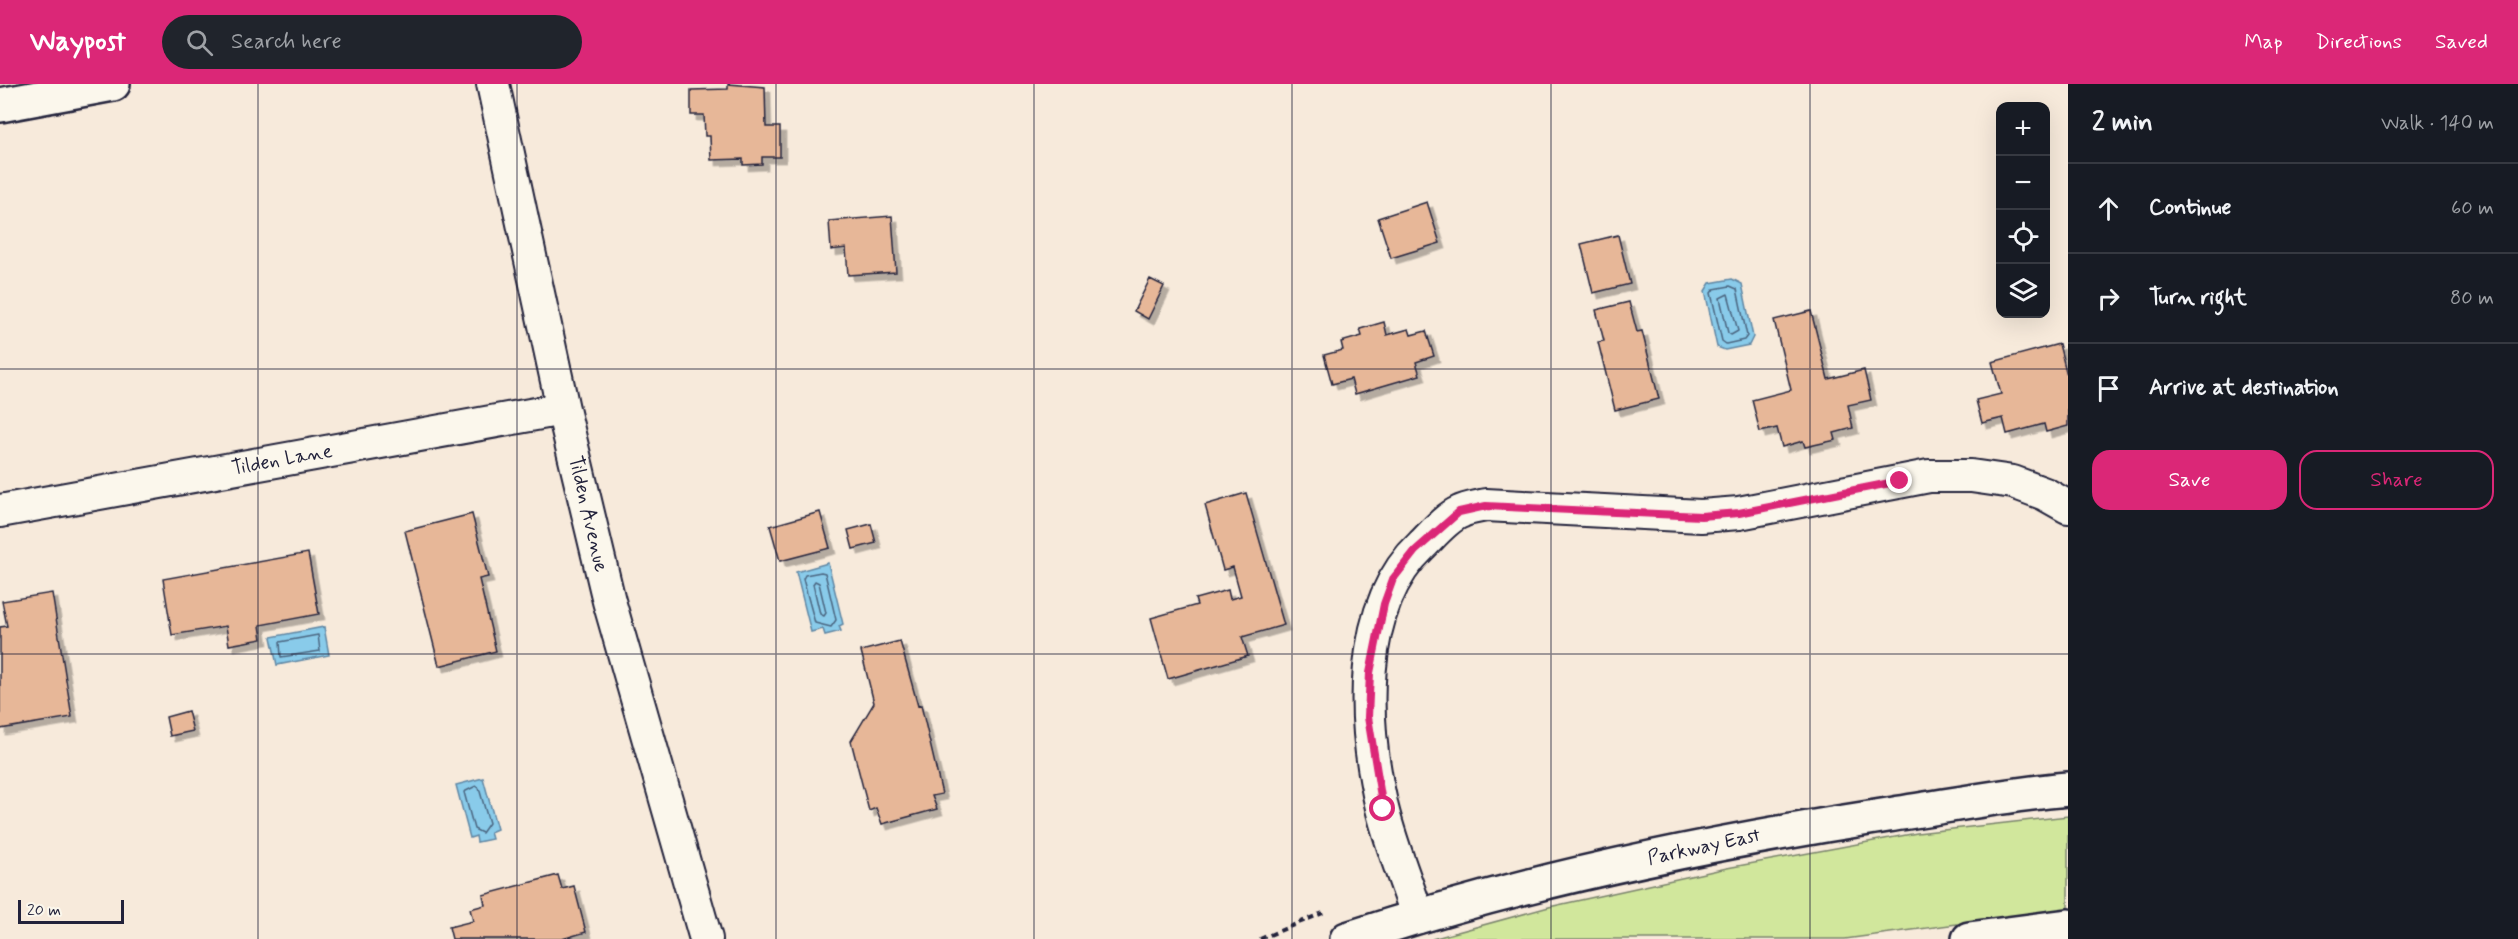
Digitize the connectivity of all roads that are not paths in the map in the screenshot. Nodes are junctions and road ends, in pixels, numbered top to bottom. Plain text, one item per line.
1 (113, 84) edge
2 (493, 84) edge
3 (0, 105) edge
4 (563, 409) junction
5 (2068, 507) edge
6 (0, 511) edge
7 (2068, 789) edge
8 (1418, 917) junction
9 (2068, 926) edge
10 (706, 939) edge
11 (1347, 939) edge
12 (1969, 939) edge

1 - 3 street
2 - 4 street, Tilden Avenue
4 - 6 street, Tilden Lane
4 - 10 street, Tilden Avenue
5 - 8 street
7 - 8 street, Parkway East
8 - 11 street, Parkway East
9 - 12 street

